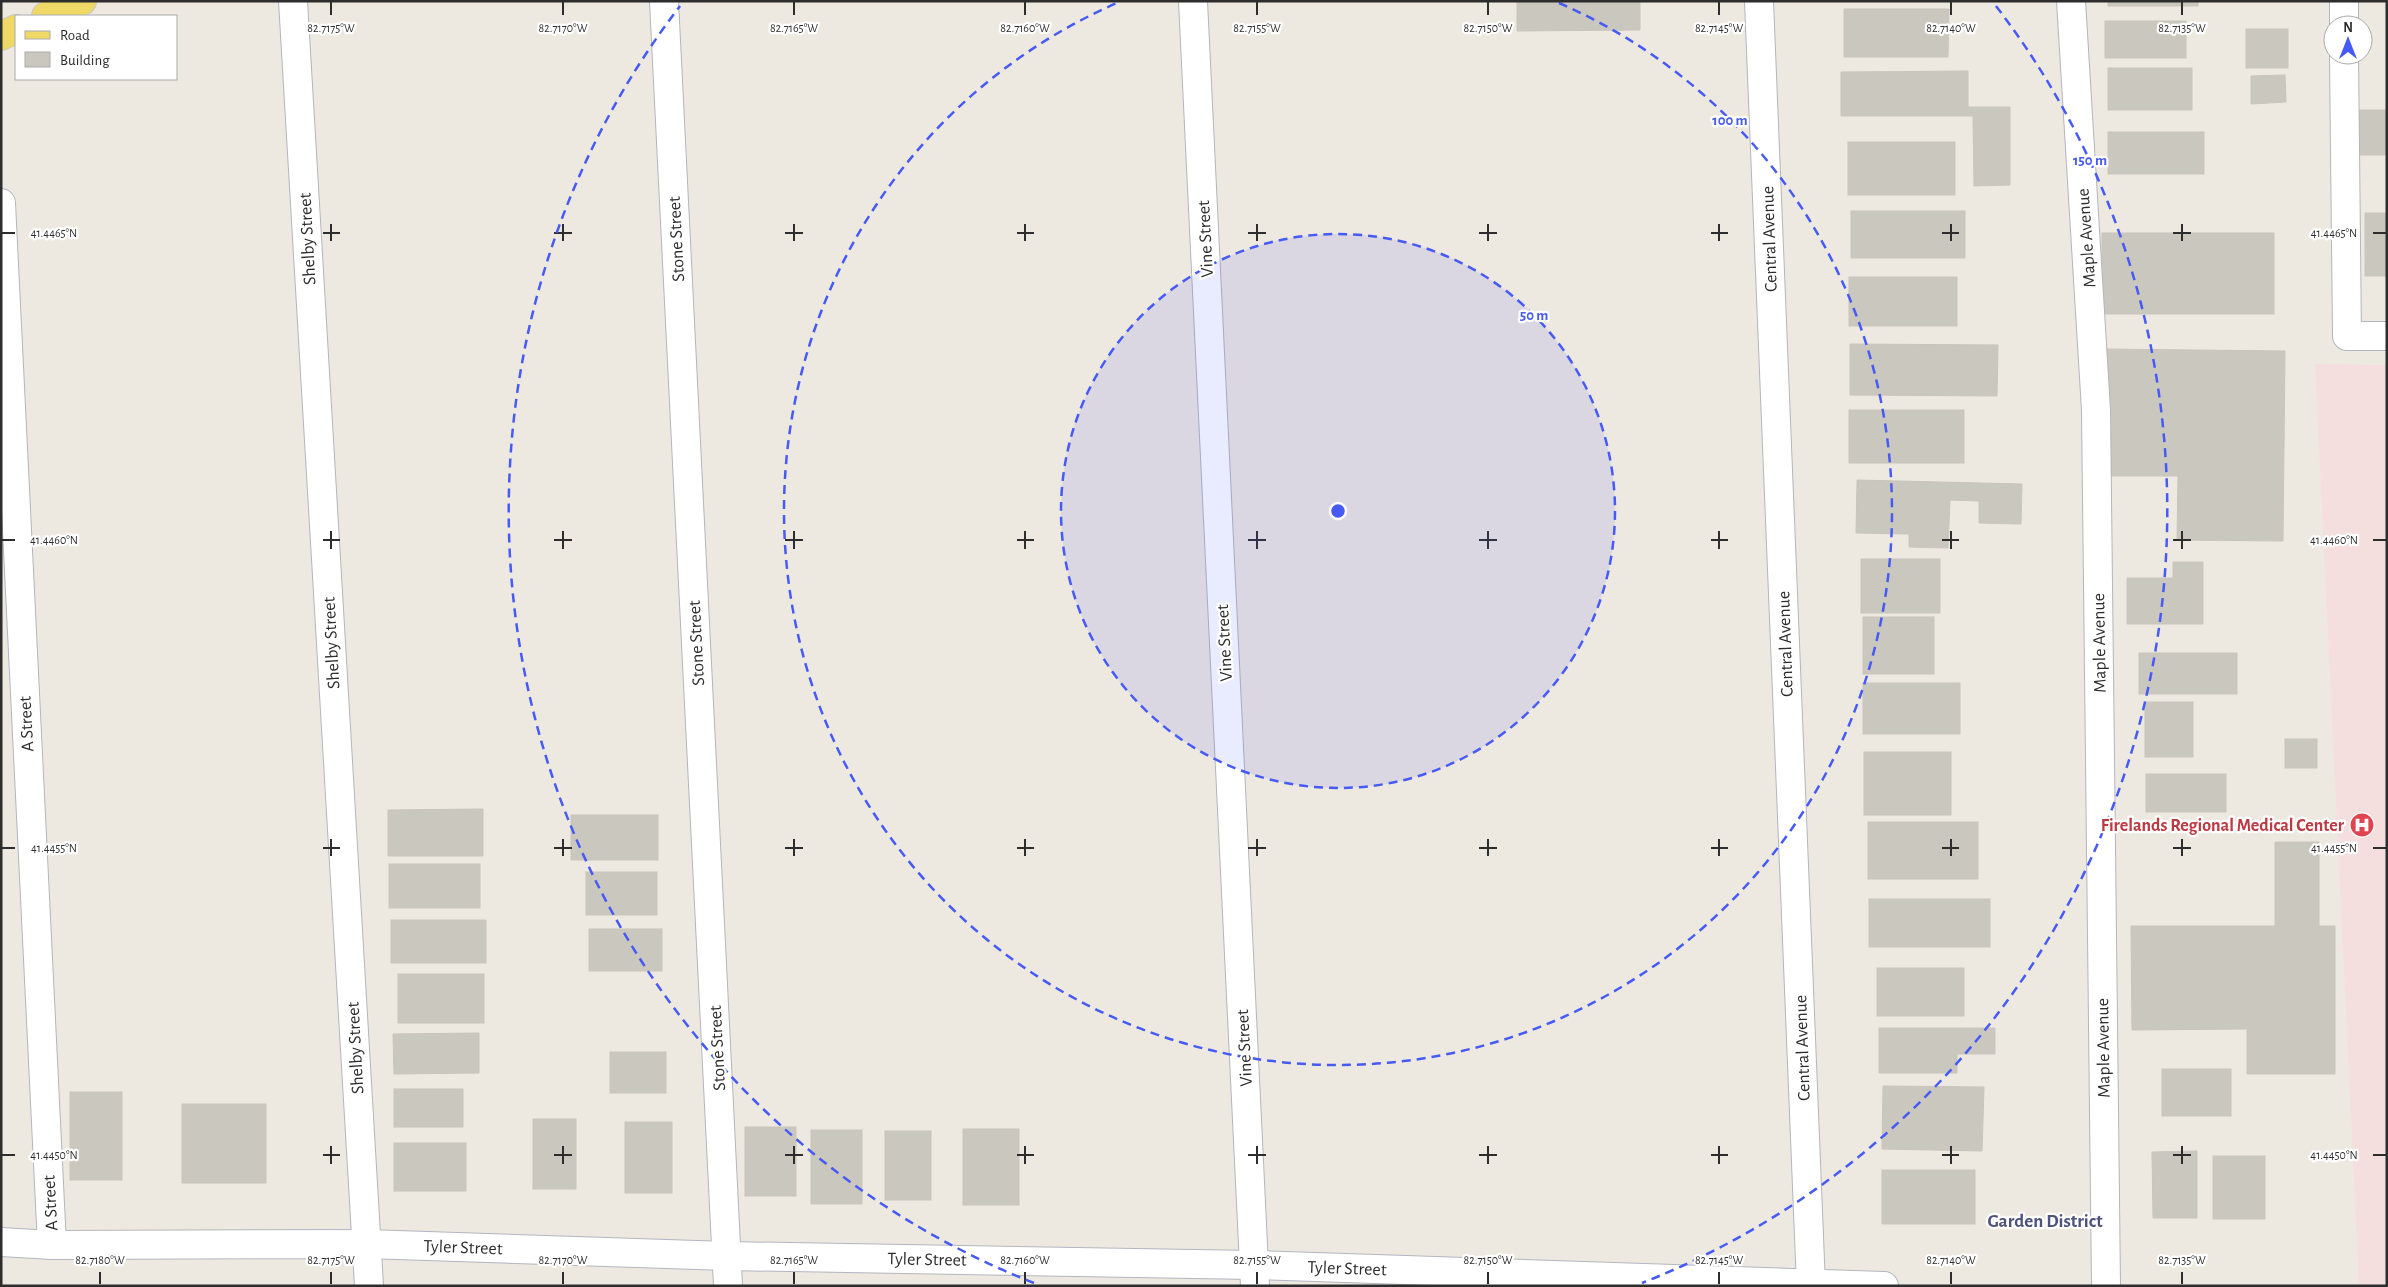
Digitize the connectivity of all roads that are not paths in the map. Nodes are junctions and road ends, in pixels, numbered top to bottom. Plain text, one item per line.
1 (82, 1) edge
2 (293, 1) edge
3 (664, 1) edge
4 (1193, 1) edge
5 (1759, 1) edge
6 (2071, 1) edge
7 (2344, 1) edge
8 (48, 15) edge
9 (2344, 15) edge
10 (15, 29) edge
11 (1, 36) edge
12 (2344, 65) edge
13 (1, 203) edge
14 (2387, 336) edge
15 (1, 1242) edge
16 (367, 1244) junction
17 (52, 1245) junction
18 (727, 1256) junction
19 (1254, 1275) edge
20 (1811, 1285) edge
21 (369, 1286) edge
22 (728, 1286) edge
23 (1884, 1286) edge
24 (2106, 1286) edge

1 - 8 main road
2 - 16 street, Shelby Street
3 - 18 street, Stone Street
4 - 19 street, Vine Street
5 - 20 street, Central Avenue
6 - 24 street, Maple Avenue
7 - 9 street
10 - 11 main road
12 - 14 street
13 - 17 street, A Street
15 - 17 street, Tyler Street
16 - 17 street, Tyler Street
16 - 18 street, Tyler Street
16 - 21 street, Shelby Street
18 - 19 street, Tyler Street
18 - 22 street, Stone Street
19 - 20 street, Tyler Street
20 - 23 street, Tyler Street

